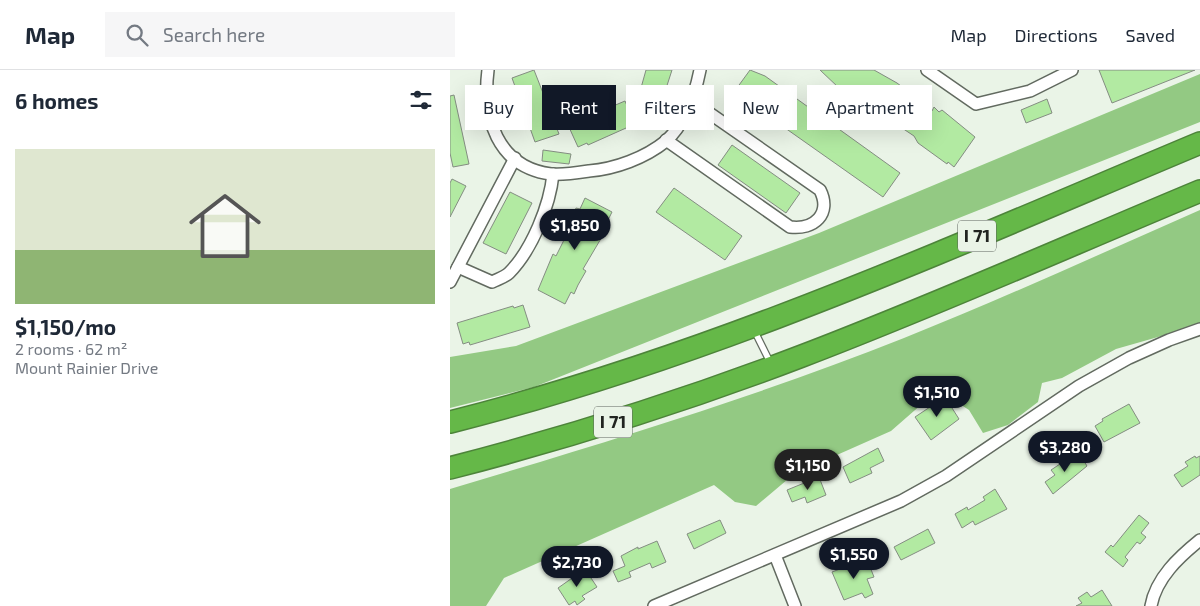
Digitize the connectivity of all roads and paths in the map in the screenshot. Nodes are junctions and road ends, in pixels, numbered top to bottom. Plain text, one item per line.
1 (488, 70) edge
2 (700, 70) edge
3 (927, 70) edge
4 (1072, 70) edge
5 (696, 85) edge
6 (714, 117) edge
7 (673, 130) edge
8 (666, 140) junction
9 (1200, 143) edge
10 (515, 158) junction
11 (553, 174) junction
12 (1200, 191) edge
13 (458, 267) junction
14 (450, 282) edge
15 (752, 328) junction
16 (1200, 329) edge
17 (773, 366) junction
18 (450, 422) edge
19 (450, 468) edge
20 (1200, 540) edge
21 (775, 555) junction
22 (654, 606) edge
23 (795, 606) edge
24 (1151, 606) edge

1 - 10 street
2 - 5 street
3 - 4 street
6 - 8 street
7 - 8 street
8 - 11 street
9 - 15 highway, I 71
10 - 11 street
10 - 13 street
11 - 13 street
12 - 17 highway, I 71
13 - 14 street
15 - 17 lane
15 - 18 highway, I 71
16 - 21 street
17 - 19 highway, I 71
20 - 24 street
21 - 22 street
21 - 23 street

